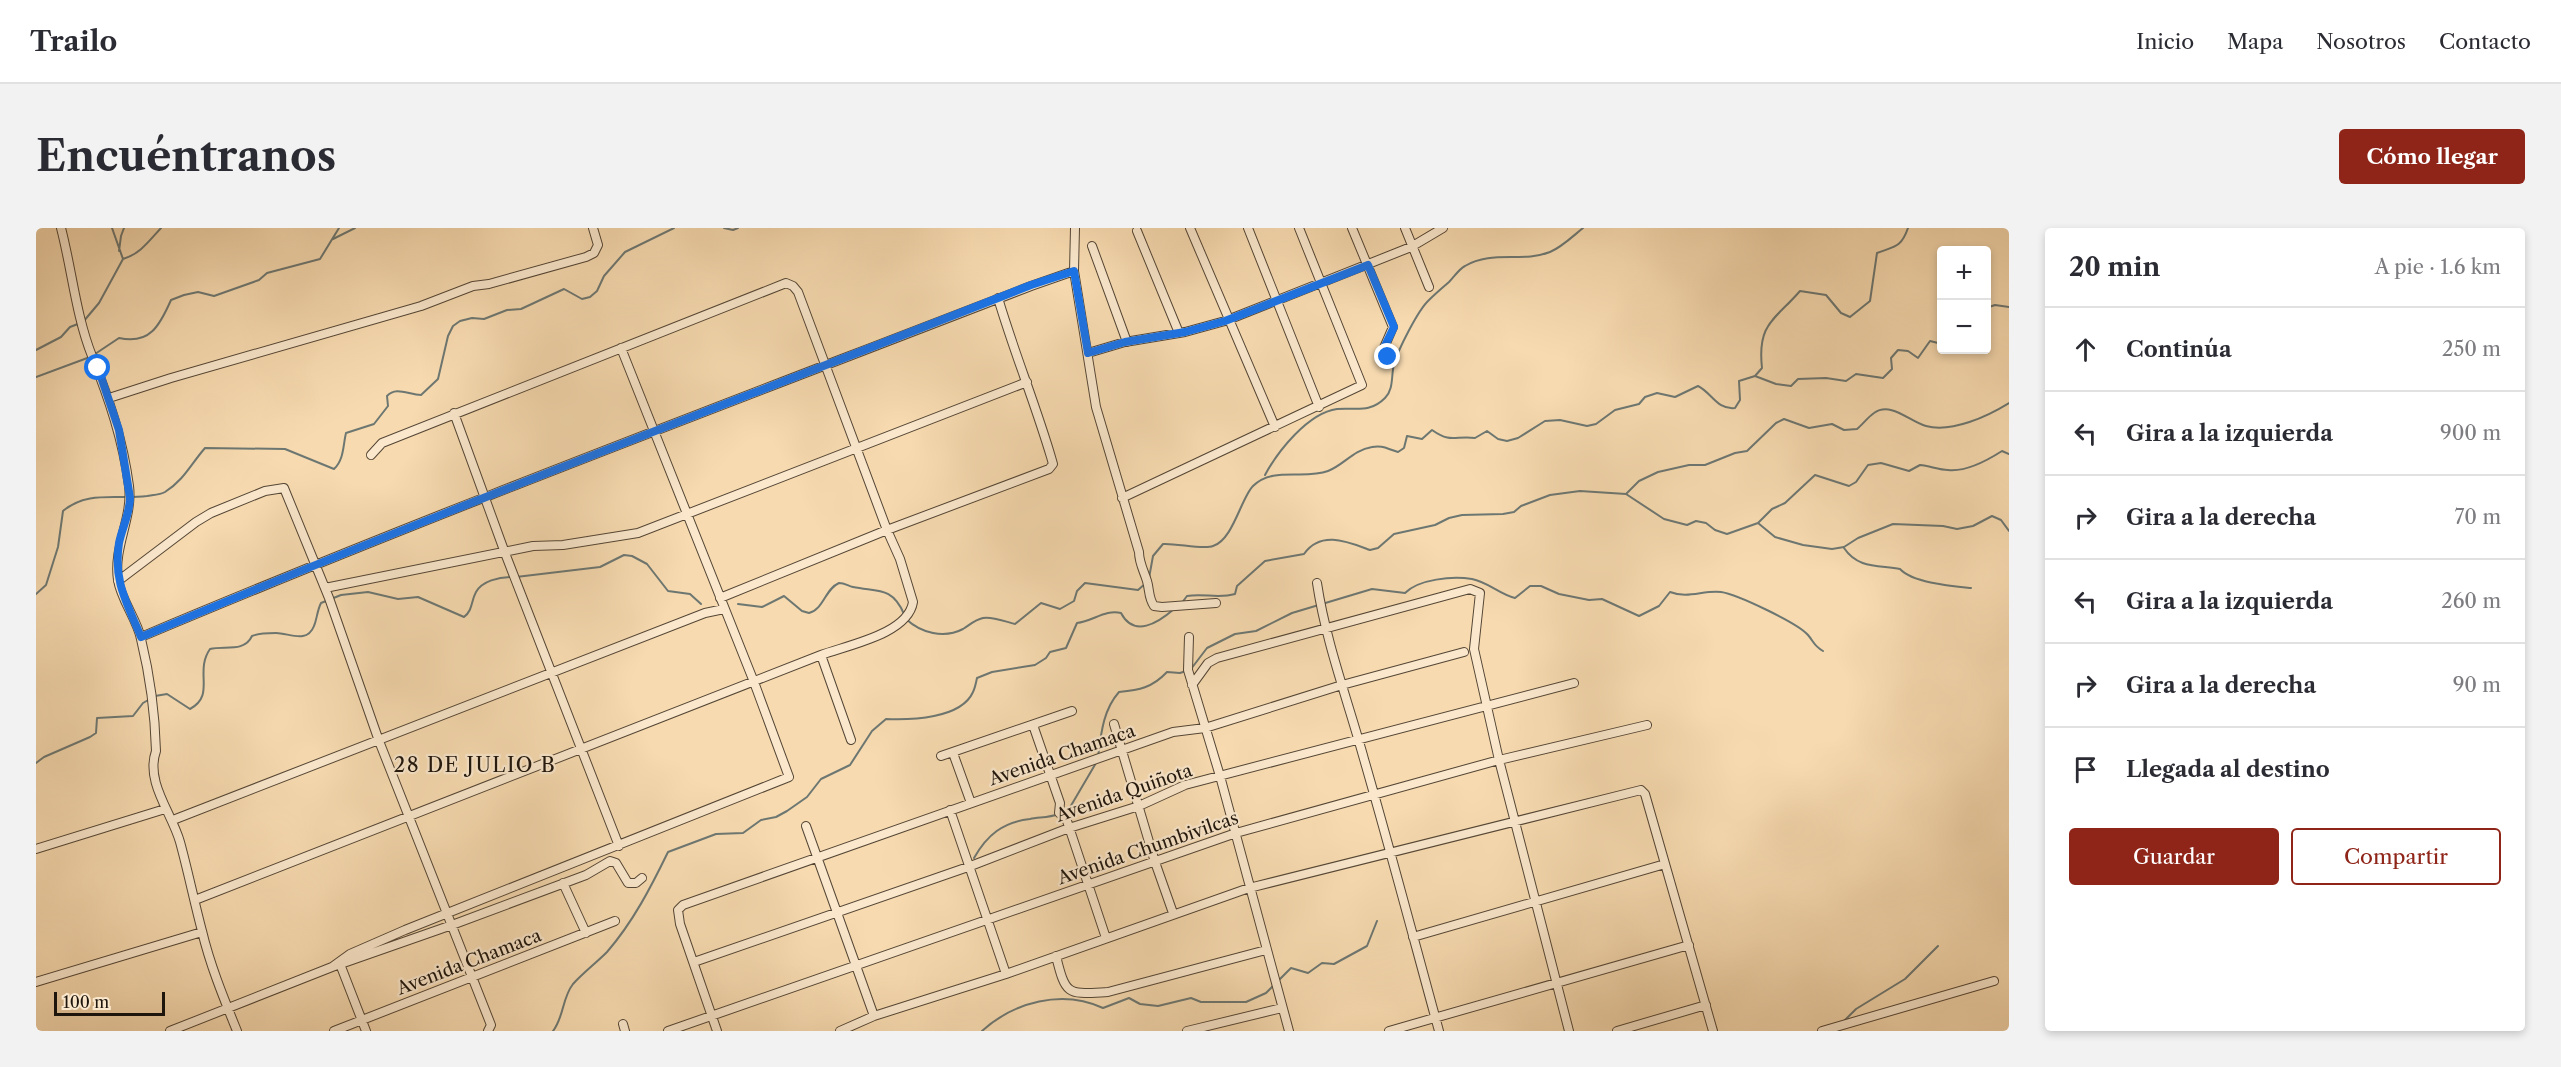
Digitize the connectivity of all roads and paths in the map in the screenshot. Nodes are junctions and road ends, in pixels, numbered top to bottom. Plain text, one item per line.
1 (61, 228) edge
2 (593, 228) edge
3 (1075, 228) edge
4 (1191, 228) edge
5 (1248, 228) edge
6 (1299, 228) edge
7 (1352, 228) edge
8 (1405, 228) edge
9 (1443, 228) edge
10 (1137, 231) dead end
11 (1092, 246) dead end
12 (1412, 247) junction
13 (1368, 265) junction
14 (1074, 271) junction
15 (1321, 283) junction
16 (1429, 287) dead end
17 (998, 298) junction
18 (1277, 301) junction
19 (1229, 320) junction
20 (1179, 333) junction
21 (1127, 342) junction
22 (621, 348) junction
23 (1088, 353) junction
24 (1388, 357) dead end
25 (826, 365) junction
26 (1027, 382) junction
27 (109, 398) junction
28 (1319, 407) junction
29 (454, 413) junction
30 (1275, 427) junction
31 (654, 432) junction
32 (857, 448) junction
33 (371, 455) dead end
34 (486, 497) junction
35 (1122, 498) junction
36 (687, 514) junction
37 (887, 530) junction
38 (505, 553) junction
39 (315, 564) junction
40 (118, 581) junction
41 (1317, 583) dead end
42 (325, 588) junction
43 (720, 598) junction
44 (1216, 603) dead end
45 (724, 609) junction
46 (1327, 628) junction
47 (1189, 636) dead end
48 (141, 637) junction
49 (1464, 652) dead end
50 (821, 655) junction
51 (552, 672) junction
52 (754, 682) junction
53 (1574, 682) dead end
54 (1192, 685) junction
55 (1342, 685) junction
56 (1486, 706) junction
57 (1072, 711) dead end
58 (1114, 724) dead end
59 (1647, 725) dead end
60 (1033, 726) junction
61 (1205, 728) junction
62 (851, 740) dead end
63 (1359, 740) junction
64 (379, 741) junction
65 (582, 750) junction
66 (1123, 750) junction
67 (953, 753) junction
68 (941, 756) dead end
69 (1499, 760) junction
70 (1050, 774) junction
71 (1220, 776) junction
72 (1374, 795) junction
73 (971, 803) junction
74 (1139, 806) junction
75 (165, 809) junction
76 (950, 810) junction
77 (409, 817) junction
78 (173, 820) junction
79 (1515, 822) junction
80 (806, 826) dead end
81 (1069, 828) junction
82 (1236, 832) junction
83 (619, 846) junction
84 (36, 849) edge
85 (1390, 853) junction
86 (816, 858) junction
87 (1155, 862) junction
88 (1665, 864) junction
89 (968, 867) junction
90 (642, 878) dead end
91 (563, 883) junction
92 (1087, 883) junction
93 (1249, 888) junction
94 (195, 900) junction
95 (1536, 902) junction
96 (447, 913) junction
97 (835, 913) junction
98 (1173, 914) junction
99 (615, 921) dead end
100 (987, 921) junction
101 (452, 926) junction
102 (202, 932) junction
103 (586, 933) junction
104 (1106, 938) junction
105 (1413, 938) junction
106 (1689, 945) junction
107 (1266, 950) junction
108 (1056, 956) junction
109 (694, 962) junction
110 (856, 965) junction
111 (336, 966) junction
112 (1006, 974) junction
113 (473, 977) junction
114 (1994, 981) dead end
115 (36, 982) edge
116 (1557, 983) junction
117 (1706, 1005) junction
118 (227, 1008) junction
119 (1282, 1008) junction
120 (712, 1016) junction
121 (873, 1016) junction
122 (1435, 1017) junction
123 (362, 1020) junction
124 (857, 1028) edge
125 (489, 1030) edge
126 (170, 1031) edge
127 (237, 1031) edge
128 (334, 1031) edge
129 (366, 1031) edge
130 (668, 1031) edge
131 (717, 1031) edge
132 (840, 1031) edge
133 (1187, 1031) edge
134 (1288, 1031) edge
135 (1389, 1031) edge
136 (1439, 1031) edge
137 (1569, 1031) edge
138 (1617, 1031) edge
139 (1713, 1031) edge
140 (1822, 1031) edge

1 - 27 street
2 - 27 street
3 - 14 street
4 - 19 street
5 - 18 street
6 - 15 street
7 - 13 street
8 - 12 street
9 - 12 street
10 - 20 street
11 - 21 street
12 - 13 street
12 - 16 street
13 - 15 street
13 - 24 street
14 - 17 street
14 - 23 street
15 - 18 street
15 - 28 street
17 - 25 street
17 - 26 street
18 - 19 street
18 - 28 street
19 - 20 street
19 - 30 street
20 - 21 street
21 - 23 street
22 - 25 street
22 - 29 street
22 - 31 street
23 - 35 street
25 - 31 street
25 - 32 street
26 - 32 street
26 - 37 street
27 - 40 street
28 - 30 street
29 - 33 street
29 - 34 street
30 - 35 street
31 - 34 street
31 - 36 street
32 - 36 street
32 - 37 street
34 - 38 street
34 - 39 street
35 - 44 street
36 - 38 street
36 - 43 street
37 - 43 street
37 - 50 street
38 - 42 street
38 - 51 street
39 - 40 street
39 - 42 street
39 - 48 street
40 - 48 street
41 - 46 street
42 - 64 street
43 - 45 street
45 - 51 street
45 - 52 street
46 - 54 street
46 - 55 street
46 - 56 street
47 - 54 street
48 - 75 street
49 - 55 street, Avenida Chamaca
50 - 52 street
50 - 62 street
51 - 64 street
51 - 65 street
52 - 65 street
52 - 83 street
53 - 56 street, Avenida Quiñota
54 - 61 street
55 - 61 street, Avenida Chamaca
55 - 63 street
56 - 63 street, Avenida Quiñota
56 - 69 street
57 - 60 street
58 - 66 street
59 - 69 street, Avenida Chumbivilcas
60 - 67 street
60 - 70 street
61 - 66 street, Avenida Chamaca
61 - 71 street
63 - 71 street, Avenida Quiñota
63 - 72 street
64 - 77 street
64 - 78 street
65 - 77 street
65 - 83 street
66 - 70 street, Avenida Chamaca
66 - 74 street
67 - 68 street
67 - 73 street
69 - 72 street, Avenida Chumbivilcas
69 - 79 street
70 - 73 street, Avenida Chamaca
70 - 81 street
71 - 74 street, Avenida Quiñota
71 - 82 street
72 - 82 street, Avenida Chumbivilcas
72 - 85 street
73 - 76 street, Avenida Chamaca
74 - 81 street, Avenida Quiñota
74 - 87 street
75 - 78 street
75 - 84 street
76 - 86 street, Avenida Chamaca
76 - 89 street
77 - 94 street
77 - 96 street
78 - 94 street
79 - 85 street
79 - 88 street
79 - 95 street
80 - 86 street
81 - 89 street, Avenida Quiñota
81 - 92 street
82 - 87 street, Avenida Chumbivilcas
82 - 93 street
83 - 96 street
85 - 93 street
85 - 105 street
86 - 97 street
86 - 109 street, Avenida Chamaca
87 - 92 street, Avenida Chumbivilcas
87 - 98 street
88 - 95 street
88 - 106 street
89 - 97 street, Avenida Quiñota
89 - 100 street
90 - 91 street
91 - 101 street
91 - 103 street
92 - 100 street, Avenida Chumbivilcas
92 - 104 street
93 - 98 street
93 - 107 street
94 - 102 street
95 - 105 street
95 - 116 street
96 - 101 street
96 - 111 street
97 - 109 street, Avenida Quiñota
97 - 110 street
98 - 104 street
99 - 103 street, Avenida Chamaca
100 - 110 street, Avenida Chumbivilcas
100 - 112 street
101 - 111 street
101 - 113 street
102 - 115 street
102 - 118 street
103 - 113 street, Avenida Chamaca
104 - 108 street
105 - 122 street
106 - 116 street
106 - 117 street
107 - 108 street
107 - 119 street
108 - 112 street
109 - 120 street
110 - 120 street, Avenida Chumbivilcas
110 - 121 street
111 - 118 street
111 - 123 street
112 - 121 street
113 - 123 street, Avenida Chamaca
113 - 125 street
114 - 140 street
116 - 122 street
116 - 137 street
117 - 138 street
117 - 139 street
118 - 126 street
118 - 127 street
119 - 133 street
119 - 134 street
120 - 130 street, Avenida Chumbivilcas
120 - 131 street
121 - 124 street
122 - 135 street
122 - 136 street
123 - 128 street, Avenida Chamaca
123 - 129 street
124 - 132 street

